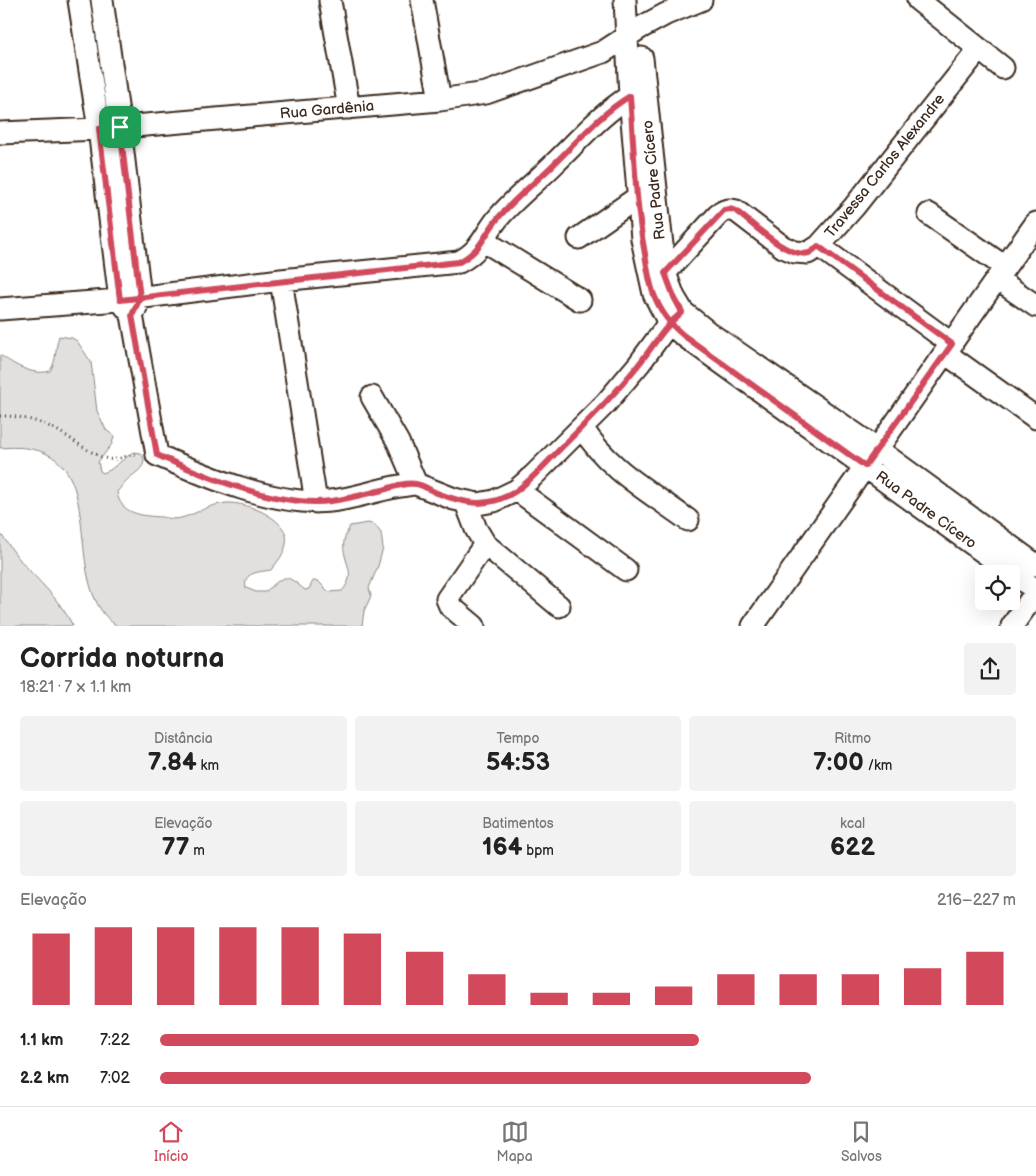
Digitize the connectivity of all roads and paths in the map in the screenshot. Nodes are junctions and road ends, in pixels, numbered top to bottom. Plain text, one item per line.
1 (78, 0) edge
2 (102, 0) edge
3 (422, 0) edge
4 (625, 0) edge
5 (639, 0) edge
6 (700, 0) edge
7 (919, 0) edge
8 (330, 1) edge
9 (634, 32) junction
10 (979, 49) junction
11 (1003, 68) dead end
12 (630, 96) junction
13 (440, 100) junction
14 (349, 108) junction
15 (120, 127) junction
16 (99, 129) junction
17 (0, 133) edge
18 (638, 197) junction
19 (929, 214) dead end
20 (1036, 222) edge
21 (579, 238) dead end
22 (484, 241) junction
23 (818, 246) junction
24 (665, 273) junction
25 (1001, 273) junction
26 (280, 280) junction
27 (580, 300) dead end
28 (131, 304) junction
29 (1036, 306) edge
30 (0, 309) edge
31 (676, 317) junction
32 (949, 349) junction
33 (372, 397) dead end
34 (0, 416) edge
35 (1036, 418) edge
36 (582, 427) junction
37 (878, 449) junction
38 (157, 455) junction
39 (865, 466) junction
40 (416, 484) junction
41 (517, 490) junction
42 (316, 502) junction
43 (466, 503) junction
44 (688, 520) dead end
45 (485, 544) junction
46 (1036, 565) edge
47 (626, 570) dead end
48 (1036, 591) edge
49 (559, 606) dead end
50 (761, 623) edge
51 (474, 626) edge
52 (1012, 626) edge

1 - 16 street
2 - 15 street
3 - 13 street
4 - 9 street, Rua Padre Cícero
5 - 9 street, Rua Padre Cícero
6 - 9 street, Rua Gardênia
7 - 10 street
8 - 14 street
9 - 12 street, Rua Padre Cícero
9 - 13 street, Rua Gardênia
9 - 24 street, Rua Padre Cícero
10 - 11 street
10 - 23 street, Travessa Carlos Alexandre
12 - 18 street, Rua Padre Cícero
12 - 22 street
13 - 14 street, Rua Gardênia
14 - 15 street, Rua Gardênia
15 - 16 street, Rua Gardênia
15 - 28 street
16 - 17 street, Rua Gardênia
16 - 28 street
18 - 21 street
18 - 31 street, Rua Padre Cícero
19 - 25 street
20 - 25 street
22 - 26 street
22 - 27 street
23 - 24 street, Travessa Carlos Alexandre
23 - 32 street
24 - 31 street, Rua Padre Cícero
25 - 29 street
25 - 32 street
26 - 28 street
26 - 42 street
28 - 30 street
28 - 38 street
31 - 36 street
31 - 37 street, Rua Padre Cícero
31 - 39 street, Rua Padre Cícero
32 - 35 street
32 - 37 street
33 - 40 street
34 - 38 path
36 - 41 street
36 - 44 street
37 - 39 street
37 - 46 street, Rua Padre Cícero
38 - 42 street
39 - 48 street, Rua Padre Cícero
39 - 50 street
40 - 42 street
40 - 43 street
41 - 43 street
41 - 47 street
43 - 45 street
45 - 49 street
45 - 51 street
48 - 52 street

